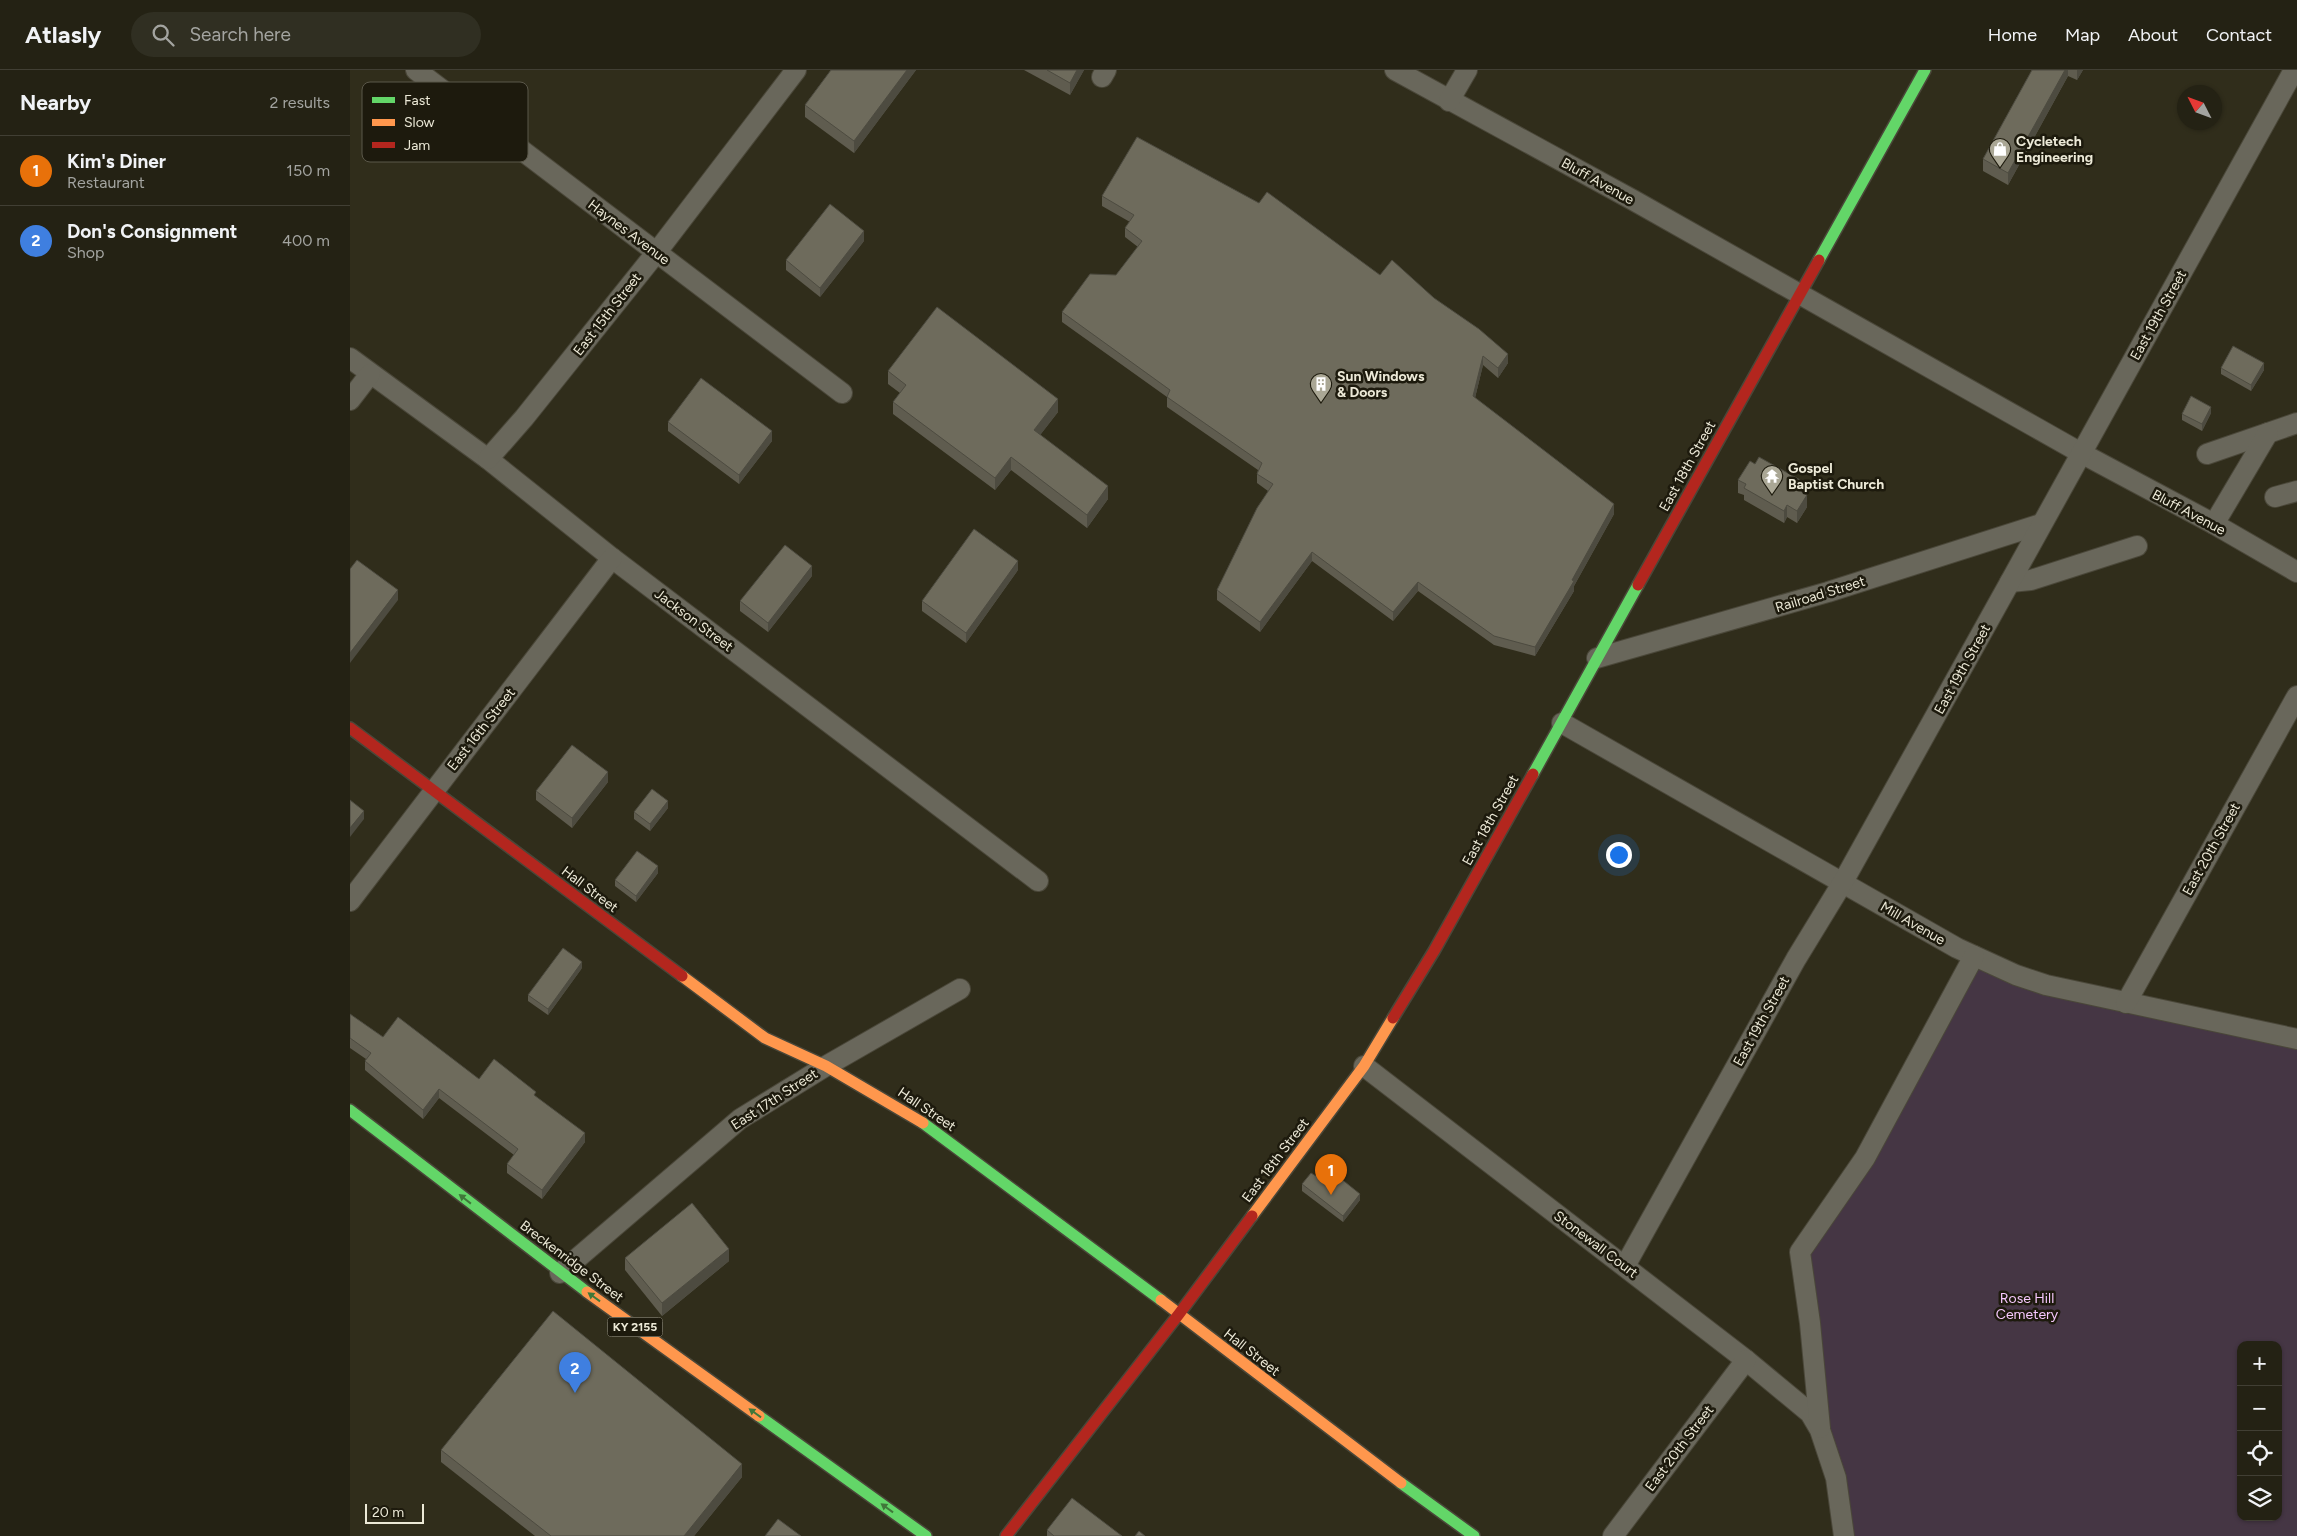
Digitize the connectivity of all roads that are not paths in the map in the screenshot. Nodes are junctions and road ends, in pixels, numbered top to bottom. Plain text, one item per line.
1 (416, 70) edge
2 (796, 70) edge
3 (1395, 70) edge
4 (1467, 70) edge
5 (1925, 70) edge
6 (2294, 70) edge
7 (432, 82) edge
8 (1449, 101) junction
9 (528, 155) edge
10 (656, 253) junction
11 (1799, 295) junction
12 (350, 358) edge
13 (370, 374) junction
14 (842, 393) dead end
15 (350, 400) edge
16 (2297, 423) edge
17 (2268, 433) junction
18 (2080, 453) junction
19 (2207, 454) dead end
20 (488, 459) junction
21 (2297, 491) edge
22 (2275, 498) dead end
23 (2041, 524) junction
24 (2214, 524) junction
25 (2137, 546) dead end
26 (612, 558) junction
27 (2297, 572) edge
28 (2010, 582) junction
29 (1597, 658) junction
30 (2297, 696) edge
31 (1562, 723) junction
32 (350, 728) edge
33 (434, 790) junction
34 (1038, 881) dead end
35 (1843, 882) junction
36 (350, 901) edge
37 (1974, 956) junction
38 (960, 989) dead end
39 (2126, 1003) junction
40 (2297, 1039) edge
41 (826, 1066) junction
42 (1364, 1066) junction
43 (350, 1110) edge
44 (1625, 1266) junction
45 (560, 1273) junction
46 (1178, 1314) junction
47 (1746, 1360) junction
48 (1820, 1430) junction
49 (926, 1536) edge
50 (1006, 1536) edge
51 (1474, 1536) edge
52 (1613, 1536) edge
53 (1844, 1536) edge

1 - 7 street, Haynes Avenue
2 - 10 street, East 15th Street
3 - 8 street, Bluff Avenue
4 - 8 street
5 - 11 street, East 18th Street
6 - 18 street, East 19th Street
8 - 11 street, Bluff Avenue
9 - 10 street, Haynes Avenue
10 - 14 street, Haynes Avenue
10 - 20 street, East 15th Street
11 - 18 street, Bluff Avenue
11 - 29 street, East 18th Street
12 - 13 street, Jackson Street
13 - 15 street
13 - 20 street, Jackson Street
16 - 17 street
17 - 19 street
17 - 24 street
18 - 23 street, East 19th Street
18 - 24 street, Bluff Avenue
20 - 26 street, Jackson Street
21 - 22 street
23 - 28 street, East 19th Street
23 - 29 street, Railroad Street
24 - 27 street, Bluff Avenue
25 - 28 street
26 - 33 street, East 16th Street
26 - 34 street, Jackson Street
28 - 35 street, East 19th Street
29 - 31 street, East 18th Street
30 - 39 street, East 20th Street
31 - 35 street, Mill Avenue
31 - 42 street, East 18th Street
32 - 33 street, Hall Street
33 - 36 street, East 16th Street
33 - 41 street, Hall Street
35 - 37 street, Mill Avenue
35 - 44 street, East 19th Street
37 - 39 street, Mill Avenue
37 - 48 street
38 - 41 street, East 17th Street
39 - 40 street, Mill Avenue
41 - 45 street, East 17th Street
41 - 46 street, Hall Street
42 - 44 street, Stonewall Court
42 - 46 street, East 18th Street
45 -> 43 street, Breckenridge Street / KY 2155
44 - 47 street, Stonewall Court
49 -> 45 street, Breckenridge Street / KY 2155
46 - 50 street, East 18th Street
46 - 51 street, Hall Street
47 - 48 street, Stonewall Court
47 - 52 street, East 20th Street
48 - 53 street

